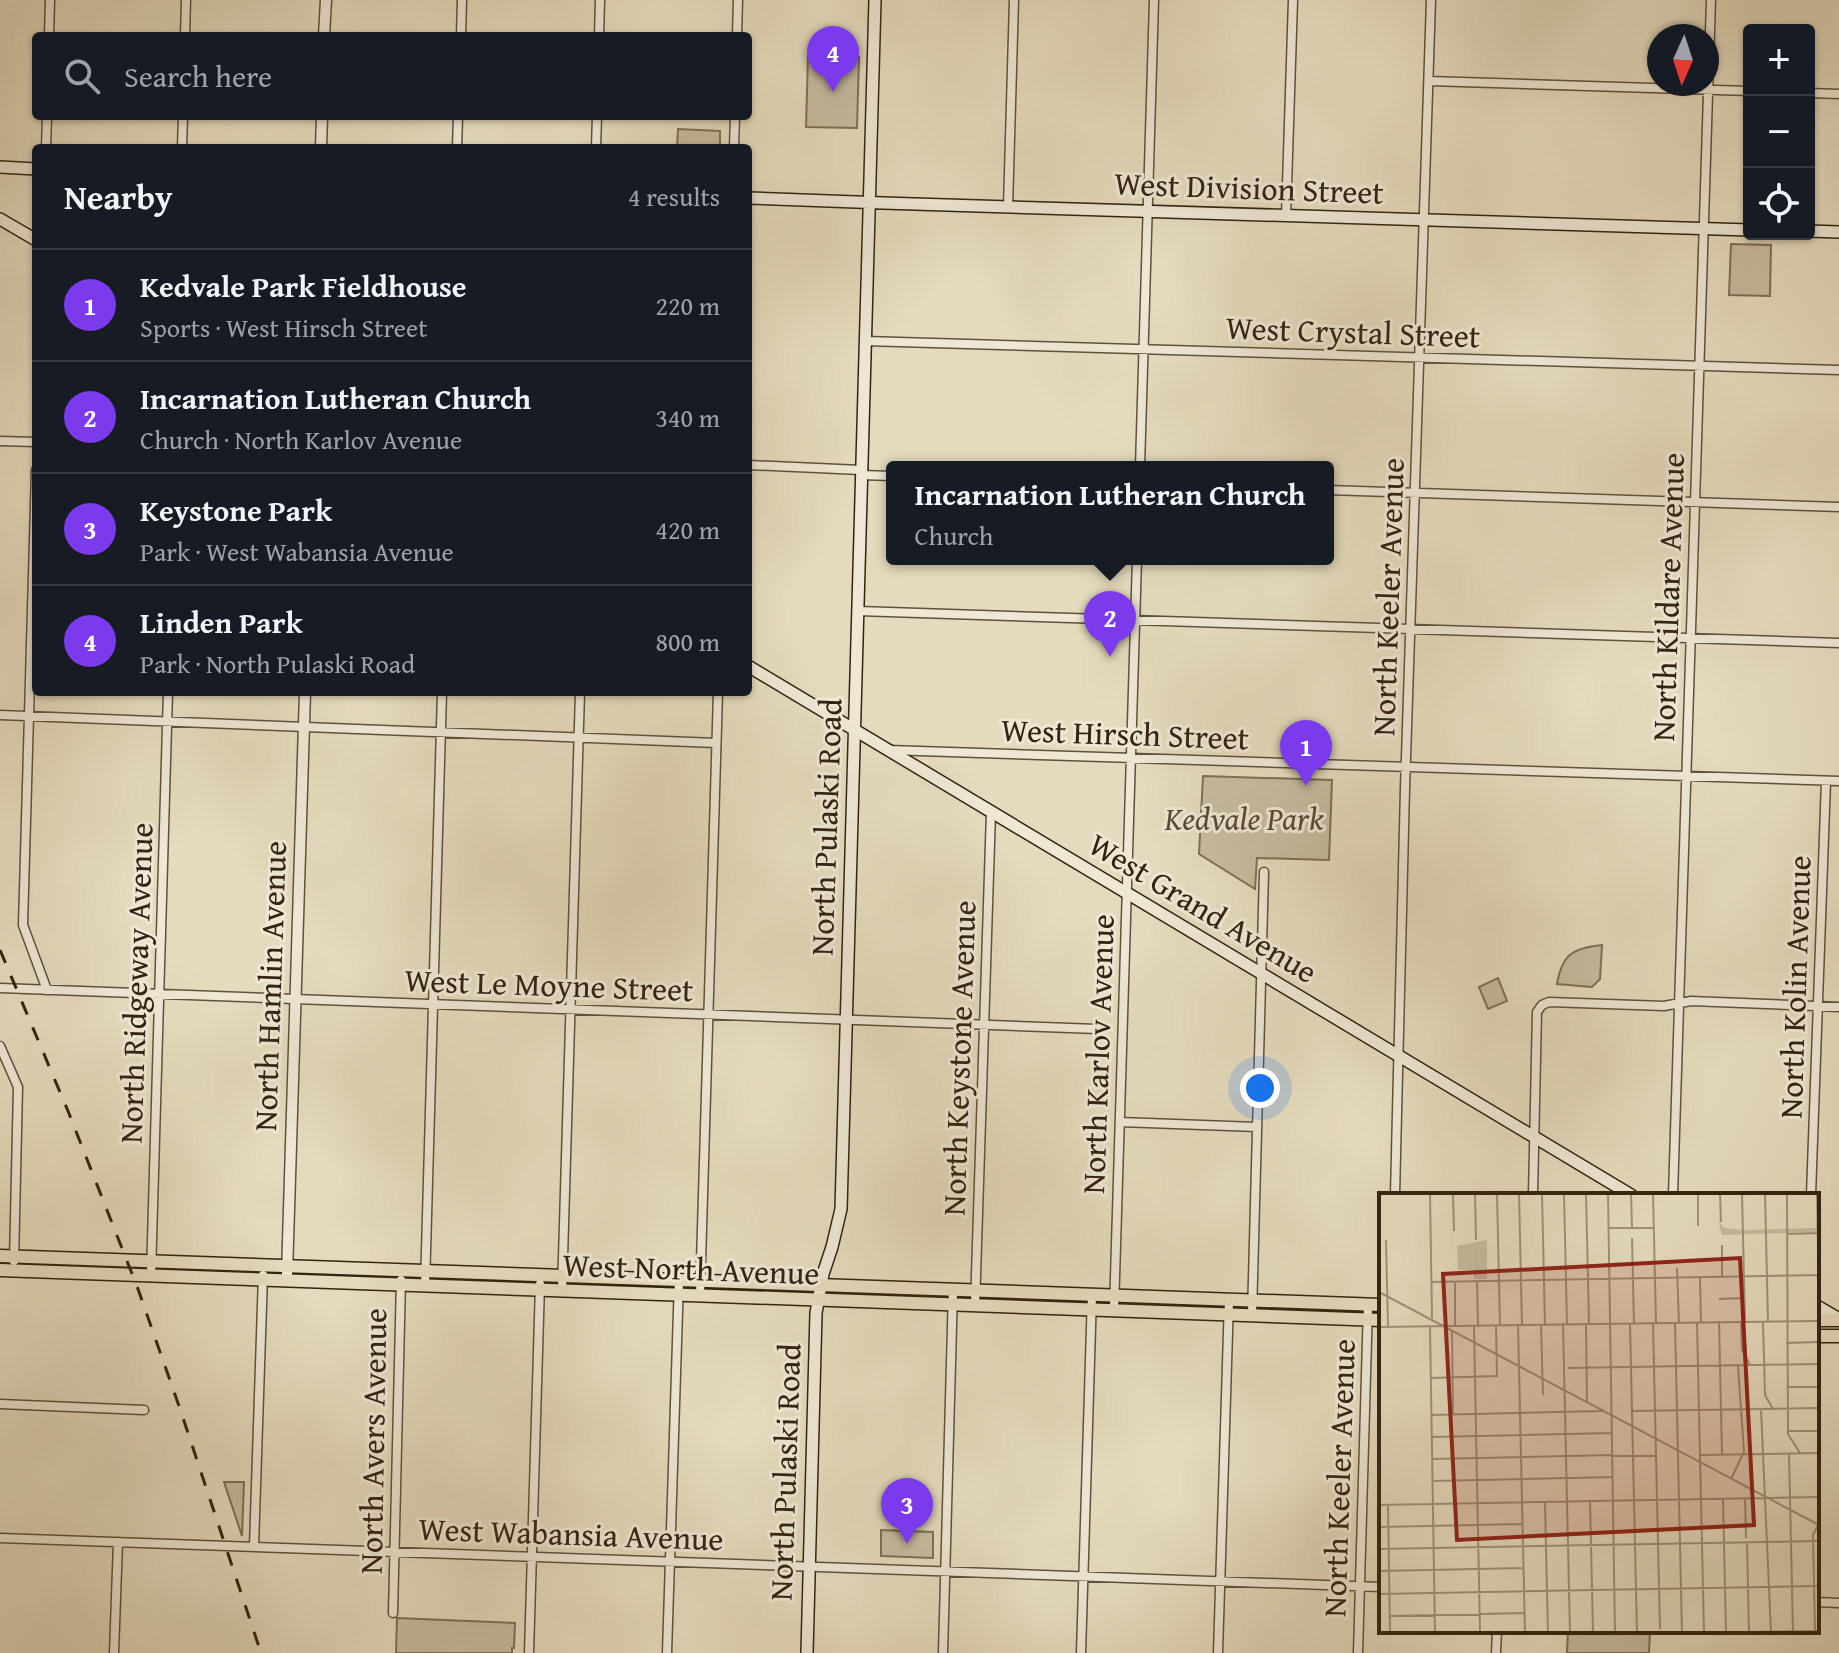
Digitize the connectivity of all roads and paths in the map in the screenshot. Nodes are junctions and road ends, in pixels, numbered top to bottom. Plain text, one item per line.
1 (50, 0) edge
2 (186, 0) edge
3 (326, 0) edge
4 (462, 0) edge
5 (600, 0) edge
6 (738, 0) edge
7 (875, 0) edge
8 (1014, 0) edge
9 (1154, 0) edge
10 (1293, 0) edge
11 (1431, 0) edge
12 (1711, 0) edge
13 (1710, 24) edge
14 (49, 32) edge
15 (185, 32) edge
16 (324, 32) edge
17 (461, 32) edge
18 (599, 32) edge
19 (737, 32) edge
20 (1429, 81) junction
21 (1647, 88) edge
22 (1719, 90) edge
23 (1743, 91) edge
24 (1815, 93) edge
25 (1839, 94) edge
26 (1708, 96) edge
27 (47, 120) edge
28 (183, 120) edge
29 (322, 120) edge
30 (458, 120) edge
31 (597, 120) edge
32 (735, 120) edge
33 (46, 144) edge
34 (182, 144) edge
35 (321, 144) edge
36 (457, 144) edge
37 (596, 144) edge
38 (734, 144) edge
39 (0, 167) edge
40 (32, 169) edge
41 (752, 198) edge
42 (869, 203) junction
43 (1008, 207) junction
44 (1147, 211) junction
45 (1286, 216) junction
46 (0, 219) edge
47 (1424, 220) junction
48 (1704, 228) junction
49 (1743, 230) edge
50 (1815, 231) edge
51 (1839, 232) edge
52 (32, 238) edge
53 (865, 341) junction
54 (1143, 350) junction
55 (1420, 358) junction
56 (1700, 365) junction
57 (1839, 370) edge
58 (0, 441) edge
59 (32, 442) edge
60 (1140, 461) edge
61 (752, 465) edge
62 (861, 473) junction
63 (886, 475) edge
64 (1334, 490) edge
65 (1416, 493) junction
66 (1695, 502) junction
67 (1839, 507) edge
68 (1137, 565) edge
69 (32, 611) edge
70 (858, 611) junction
71 (1135, 621) junction
72 (1411, 630) junction
73 (1691, 639) junction
74 (1839, 643) edge
75 (752, 668) edge
76 (168, 696) edge
77 (305, 696) edge
78 (442, 696) edge
79 (580, 696) edge
80 (718, 696) edge
81 (0, 715) edge
82 (29, 717) junction
83 (167, 722) junction
84 (303, 727) junction
85 (855, 730) junction
86 (441, 733) junction
87 (579, 738) junction
88 (716, 743) junction
89 (888, 750) junction
90 (1131, 758) junction
91 (1407, 767) junction
92 (1686, 776) junction
93 (1826, 781) junction
94 (1839, 781) edge
95 (991, 812) junction
96 (1264, 872) dead end
97 (1127, 893) junction
98 (1262, 974) junction
99 (0, 988) edge
100 (47, 990) junction
101 (159, 994) junction
102 (295, 999) junction
103 (1679, 1004) junction
104 (433, 1005) junction
105 (1818, 1006) junction
106 (1839, 1007) edge
107 (570, 1010) junction
108 (708, 1015) junction
109 (847, 1020) junction
110 (984, 1024) junction
111 (1097, 1029) dead end
112 (0, 1046) edge
113 (1399, 1056) junction
114 (1120, 1122) junction
115 (1257, 1127) junction
116 (1535, 1137) junction
117 (1395, 1193) edge
118 (1533, 1193) edge
119 (1628, 1193) edge
120 (1673, 1193) edge
121 (1811, 1193) edge
122 (0, 1256) edge
123 (15, 1256) junction
124 (263, 1266) junction
125 (152, 1269) junction
126 (0, 1270) edge
127 (14, 1271) junction
128 (401, 1271) junction
129 (426, 1272) junction
130 (287, 1274) junction
131 (540, 1276) junction
132 (562, 1276) junction
133 (263, 1280) junction
134 (679, 1280) junction
135 (700, 1281) junction
136 (401, 1285) junction
137 (821, 1285) junction
138 (425, 1286) junction
139 (540, 1290) junction
140 (953, 1290) junction
141 (562, 1291) junction
142 (976, 1291) junction
143 (679, 1295) junction
144 (1092, 1295) junction
145 (700, 1296) junction
146 (1115, 1296) junction
147 (819, 1300) junction
148 (1229, 1300) junction
149 (1252, 1301) junction
150 (953, 1305) junction
151 (1374, 1305) edge
152 (975, 1306) junction
153 (1819, 1307) edge
154 (1092, 1310) junction
155 (1114, 1310) junction
156 (1228, 1315) junction
157 (1252, 1315) junction
158 (1374, 1320) edge
159 (1839, 1320) edge
160 (0, 1404) edge
161 (144, 1410) dead end
162 (0, 1538) edge
163 (118, 1542) junction
164 (254, 1546) junction
165 (395, 1552) junction
166 (532, 1557) junction
167 (670, 1562) junction
168 (809, 1568) junction
169 (945, 1572) junction
170 (1083, 1577) junction
171 (1220, 1582) junction
172 (1360, 1586) junction
173 (1379, 1587) edge
174 (1819, 1602) edge
175 (1839, 1603) edge
176 (393, 1613) dead end
177 (1497, 1633) edge
178 (114, 1653) edge
179 (529, 1653) edge
180 (667, 1653) edge
181 (807, 1653) edge
182 (943, 1653) edge
183 (1081, 1653) edge
184 (1218, 1653) edge
185 (1358, 1653) edge
186 (1496, 1653) edge

1 - 14 street
2 - 15 street
3 - 16 street
4 - 17 street
5 - 18 street
6 - 19 street
7 - 42 main road, North Pulaski Road
8 - 43 street
9 - 44 street
10 - 45 street
11 - 20 street, North Keeler Avenue
12 - 13 street, North Kildare Avenue
20 - 21 street
20 - 47 street, North Keeler Avenue
22 - 23 street
24 - 25 street
26 - 48 street, North Kildare Avenue
27 - 33 street
28 - 34 street
29 - 35 street
30 - 36 street
31 - 37 street
32 - 38 street
39 - 40 main road
41 - 42 main road, West Division Street
42 - 43 main road, West Division Street
42 - 53 main road, North Pulaski Road
43 - 44 main road, West Division Street
44 - 45 main road, West Division Street
44 - 54 street
45 - 47 main road, West Division Street
46 - 52 main road
47 - 48 main road, West Division Street
47 - 55 street, North Keeler Avenue
48 - 49 main road, West Division Street
48 - 56 street, North Kildare Avenue
50 - 51 main road
53 - 54 street, West Crystal Street
53 - 62 main road, North Pulaski Road
54 - 55 street, West Crystal Street
54 - 60 street
55 - 56 street, West Crystal Street
55 - 65 street, North Keeler Avenue
56 - 57 street, West Crystal Street
56 - 66 street, North Kildare Avenue
58 - 59 street
61 - 62 street
62 - 63 street
62 - 70 main road, North Pulaski Road
64 - 65 street
65 - 66 street
65 - 72 street, North Keeler Avenue
66 - 67 street
66 - 73 street, North Kildare Avenue
68 - 71 street, North Karlov Avenue
69 - 82 street
70 - 71 street
70 - 85 main road, North Pulaski Road
71 - 72 street
71 - 90 street, North Karlov Avenue
72 - 73 street
72 - 91 street, North Keeler Avenue
73 - 74 street
73 - 92 street, North Kildare Avenue
75 - 85 main road, West Grand Avenue
76 - 83 street, North Ridgeway Avenue
77 - 84 street, North Hamlin Avenue
78 - 86 street, North Avers Avenue
79 - 87 street
80 - 88 street
81 - 82 street
82 - 83 street
82 - 100 street
83 - 84 street
83 - 101 street, North Ridgeway Avenue
84 - 86 street
84 - 102 street, North Hamlin Avenue
85 - 89 main road, West Grand Avenue
85 - 109 main road, North Pulaski Road
86 - 87 street
86 - 104 street, North Avers Avenue
87 - 88 street
87 - 107 street
88 - 108 street
89 - 90 street, West Hirsch Street
89 - 95 main road, West Grand Avenue
90 - 91 street, West Hirsch Street
90 - 97 street, North Karlov Avenue
91 - 92 street, West Hirsch Street
91 - 113 street, North Keeler Avenue
92 - 93 street, West Hirsch Street
92 - 103 street, North Kildare Avenue
93 - 94 street, West Hirsch Street
93 - 105 street, North Kolin Avenue
95 - 97 main road, West Grand Avenue
95 - 110 street, North Keystone Avenue
96 - 98 street
97 - 98 main road, West Grand Avenue
97 - 114 street, North Karlov Avenue
98 - 113 main road, West Grand Avenue
98 - 115 street
99 - 100 street, West Le Moyne Street
100 - 101 street, West Le Moyne Street
101 - 102 street, West Le Moyne Street
101 - 125 street, North Ridgeway Avenue
102 - 104 street, West Le Moyne Street
102 - 130 street, North Hamlin Avenue
103 - 105 street
103 - 116 street
103 - 120 street, North Kildare Avenue
104 - 107 street, West Le Moyne Street
104 - 129 street, North Avers Avenue
105 - 106 street
105 - 121 street, North Kolin Avenue
107 - 108 street, West Le Moyne Street
107 - 132 street
108 - 109 street, West Le Moyne Street
108 - 135 street
109 - 110 street, West Le Moyne Street
109 - 137 main road, North Pulaski Road
110 - 111 street, West Le Moyne Street
110 - 142 street, North Keystone Avenue
112 - 123 street
113 - 116 main road, West Grand Avenue
113 - 117 street, North Keeler Avenue
114 - 115 street
114 - 146 street, North Karlov Avenue
115 - 149 street
116 - 118 street
116 - 119 main road, West Grand Avenue
122 - 123 main road, West North Avenue
123 - 125 main road, West North Avenue
123 - 127 street
124 - 125 main road, West North Avenue
124 - 130 main road, West North Avenue
124 - 133 street
125 - 127 main road, West North Avenue
125 - 133 main road, West North Avenue
126 - 127 main road, West North Avenue
128 - 129 main road, West North Avenue
128 - 130 main road, West North Avenue
128 - 136 street, North Avers Avenue
129 - 131 main road, West North Avenue
129 - 138 street, North Avers Avenue
130 - 133 main road, West North Avenue
130 - 136 main road, West North Avenue
131 - 132 main road, West North Avenue
131 - 139 street
132 - 134 main road, West North Avenue
132 - 141 street
133 - 164 street
134 - 135 main road, West North Avenue
134 - 143 street
135 - 137 main road, West North Avenue
135 - 145 street
136 - 138 main road, West North Avenue
136 - 165 street, North Avers Avenue
137 - 140 main road, West North Avenue
137 - 147 main road, North Pulaski Road
138 - 139 main road, West North Avenue
139 - 141 main road, West North Avenue
139 - 166 street
140 - 142 main road, West North Avenue
140 - 150 street
141 - 143 main road, West North Avenue
142 - 144 main road, West North Avenue
142 - 152 street, North Keystone Avenue
143 - 145 main road, West North Avenue
143 - 167 street
144 - 146 main road, West North Avenue
144 - 154 street
145 - 147 main road, West North Avenue
146 - 148 main road, West North Avenue
146 - 155 street, North Karlov Avenue
147 - 150 main road, West North Avenue
147 - 168 main road, North Pulaski Road
148 - 149 main road, West North Avenue
148 - 156 street
149 - 151 main road, West North Avenue
149 - 157 street
150 - 152 main road, West North Avenue
150 - 169 street
151 - 158 street, North Keeler Avenue
152 - 154 main road, West North Avenue
153 - 159 main road
154 - 155 main road, West North Avenue
154 - 170 street
155 - 156 main road, West North Avenue
156 - 157 main road, West North Avenue
156 - 171 street
157 - 158 main road, West North Avenue
158 - 172 street, North Keeler Avenue
160 - 161 street
162 - 163 street, West Wabansia Avenue
163 - 164 street, West Wabansia Avenue
163 - 178 street
164 - 165 street, West Wabansia Avenue
165 - 166 street, West Wabansia Avenue
165 - 176 street, North Avers Avenue
166 - 167 street, West Wabansia Avenue
166 - 179 street
167 - 168 street, West Wabansia Avenue
167 - 180 street
168 - 169 street, West Wabansia Avenue
168 - 181 main road, North Pulaski Road
169 - 170 street, West Wabansia Avenue
169 - 182 street
170 - 171 street, West Wabansia Avenue
170 - 183 street
171 - 172 street, West Wabansia Avenue
171 - 184 street
172 - 173 street, West Wabansia Avenue
172 - 185 street, North Keeler Avenue
174 - 175 street
177 - 186 street

